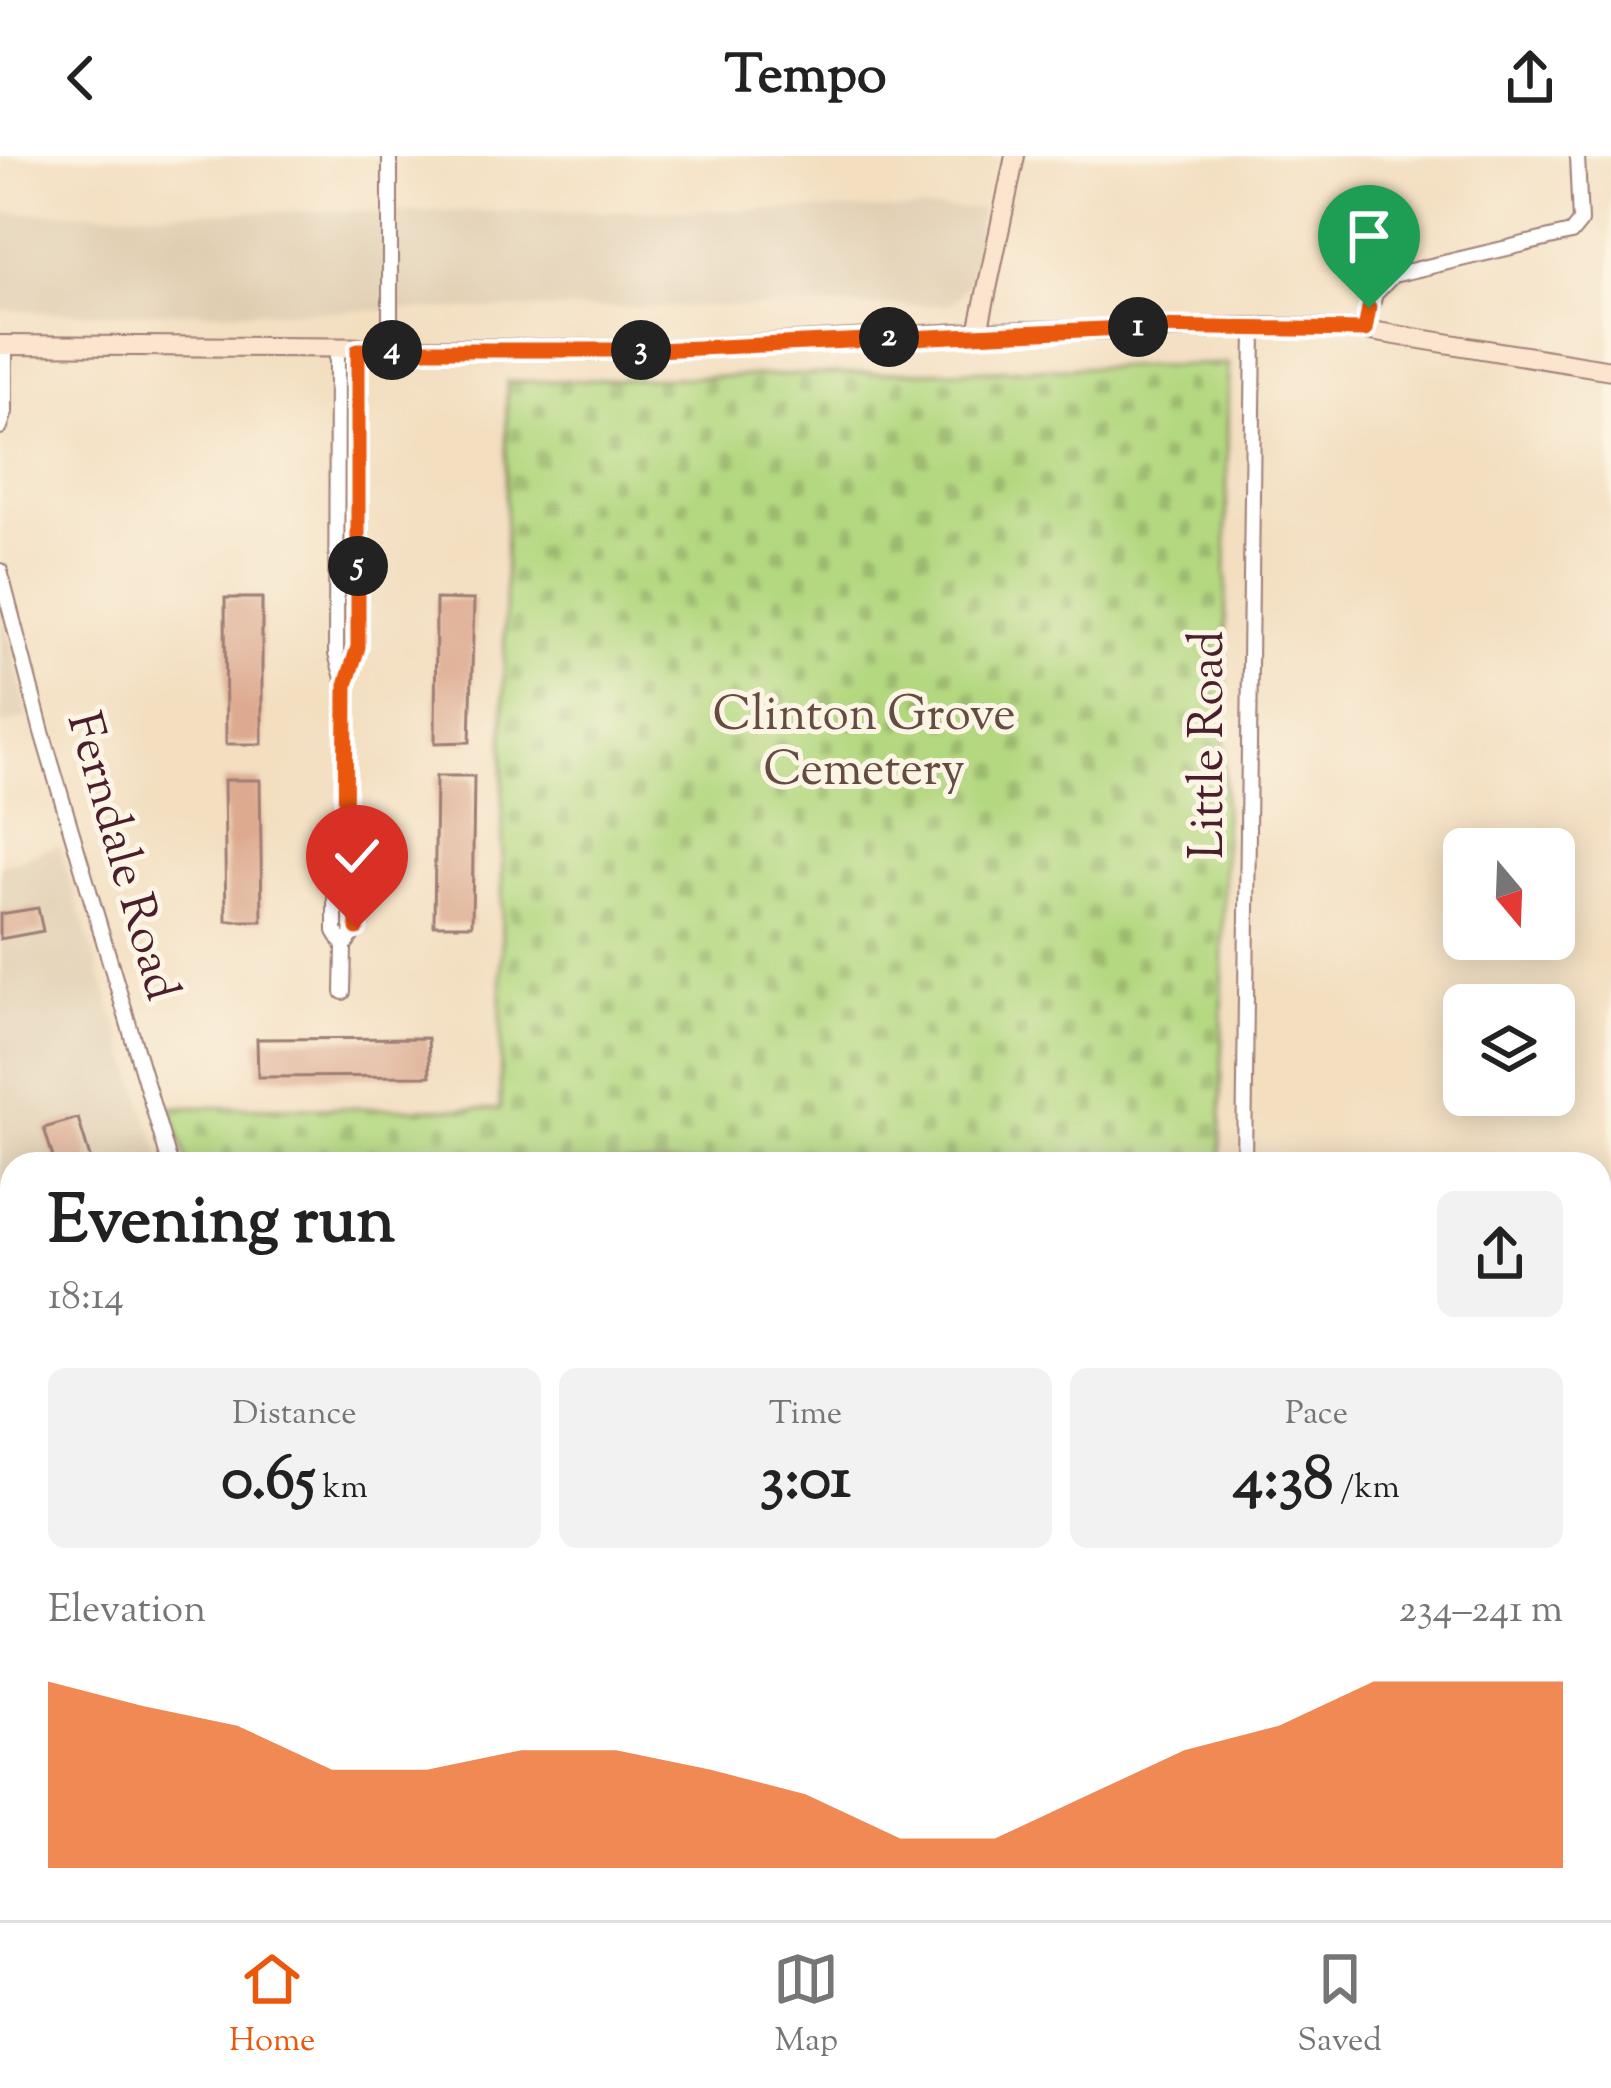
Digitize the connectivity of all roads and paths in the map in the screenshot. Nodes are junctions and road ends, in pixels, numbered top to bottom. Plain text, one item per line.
1 (390, 156) edge
2 (1016, 156) edge
3 (1577, 156) edge
4 (1254, 327) junction
5 (1365, 330) junction
6 (978, 332) junction
7 (3, 346) edge
8 (337, 349) junction
9 (358, 350) junction
10 (390, 350) junction
11 (1611, 370) edge
12 (0, 427) edge
13 (0, 571) edge
14 (346, 685) junction
15 (344, 992) dead end
16 (166, 1152) edge
17 (1244, 1152) edge

1 - 10 street
2 - 6 main road
3 - 5 street
4 - 5 main road
4 - 6 main road
4 - 17 street, Little Road
5 - 11 main road
6 - 10 main road
7 - 8 main road
7 - 12 street
8 - 9 main road
8 - 14 street
9 - 10 main road
9 - 14 street
13 - 16 street, Ferndale Road
14 - 15 street

